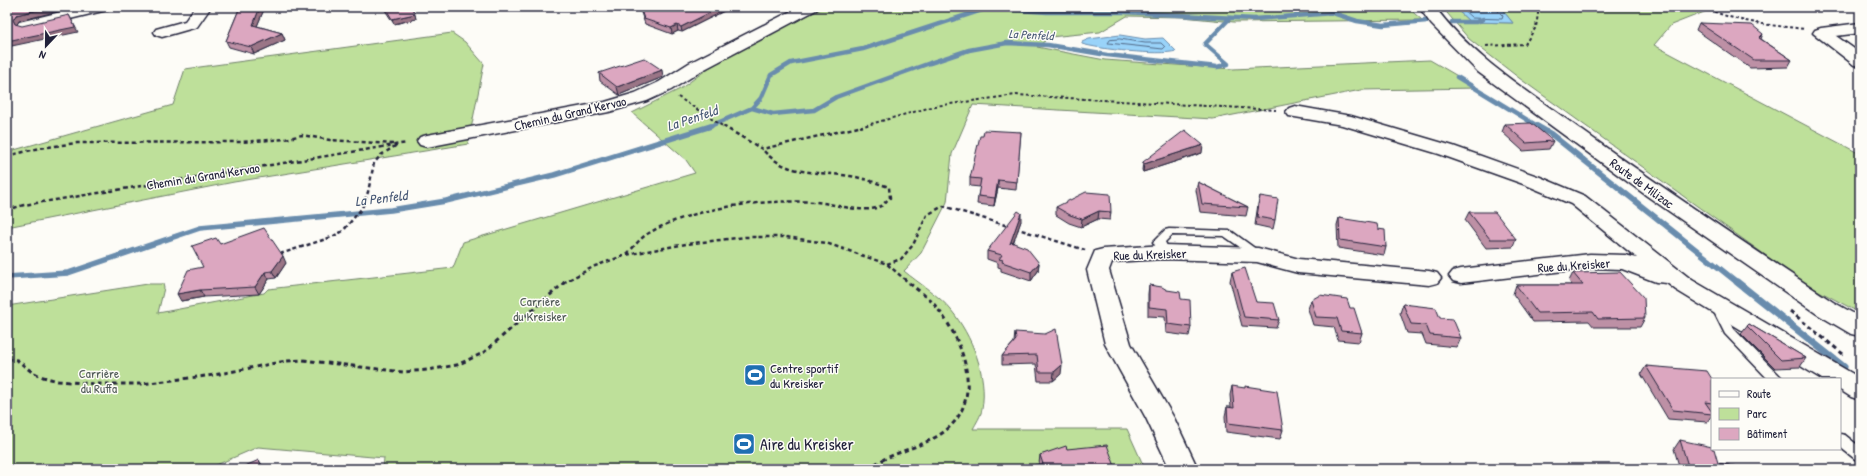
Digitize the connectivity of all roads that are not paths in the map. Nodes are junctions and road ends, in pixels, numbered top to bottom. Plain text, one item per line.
1 (102, 7) edge
2 (203, 7) edge
3 (811, 7) edge
4 (1432, 14) edge
5 (25, 24) edge
6 (1859, 28) edge
7 (162, 32) dead end
8 (1860, 61) edge
9 (1295, 112) road end
10 (427, 141) dead end
11 (1461, 276) dead end
12 (1429, 278) dead end
13 (1684, 285) junction
14 (1716, 304) junction
15 (1860, 328) edge
16 (1775, 378) edge
17 (1840, 378) edge
18 (1841, 379) edge
19 (1860, 390) edge
20 (1841, 440) edge
21 (1860, 455) edge
22 (1184, 469) edge

1 - 5 street
2 - 7 street
3 - 10 street, Chemin du Grand Kervao
4 - 15 street, Route de Milizac
6 - 8 street
9 - 13 street
11 - 13 street, Rue du Kreisker
12 - 22 street, Rue du Kreisker
13 - 14 street
14 - 16 lane
14 - 17 street
18 - 19 street
20 - 21 lane

